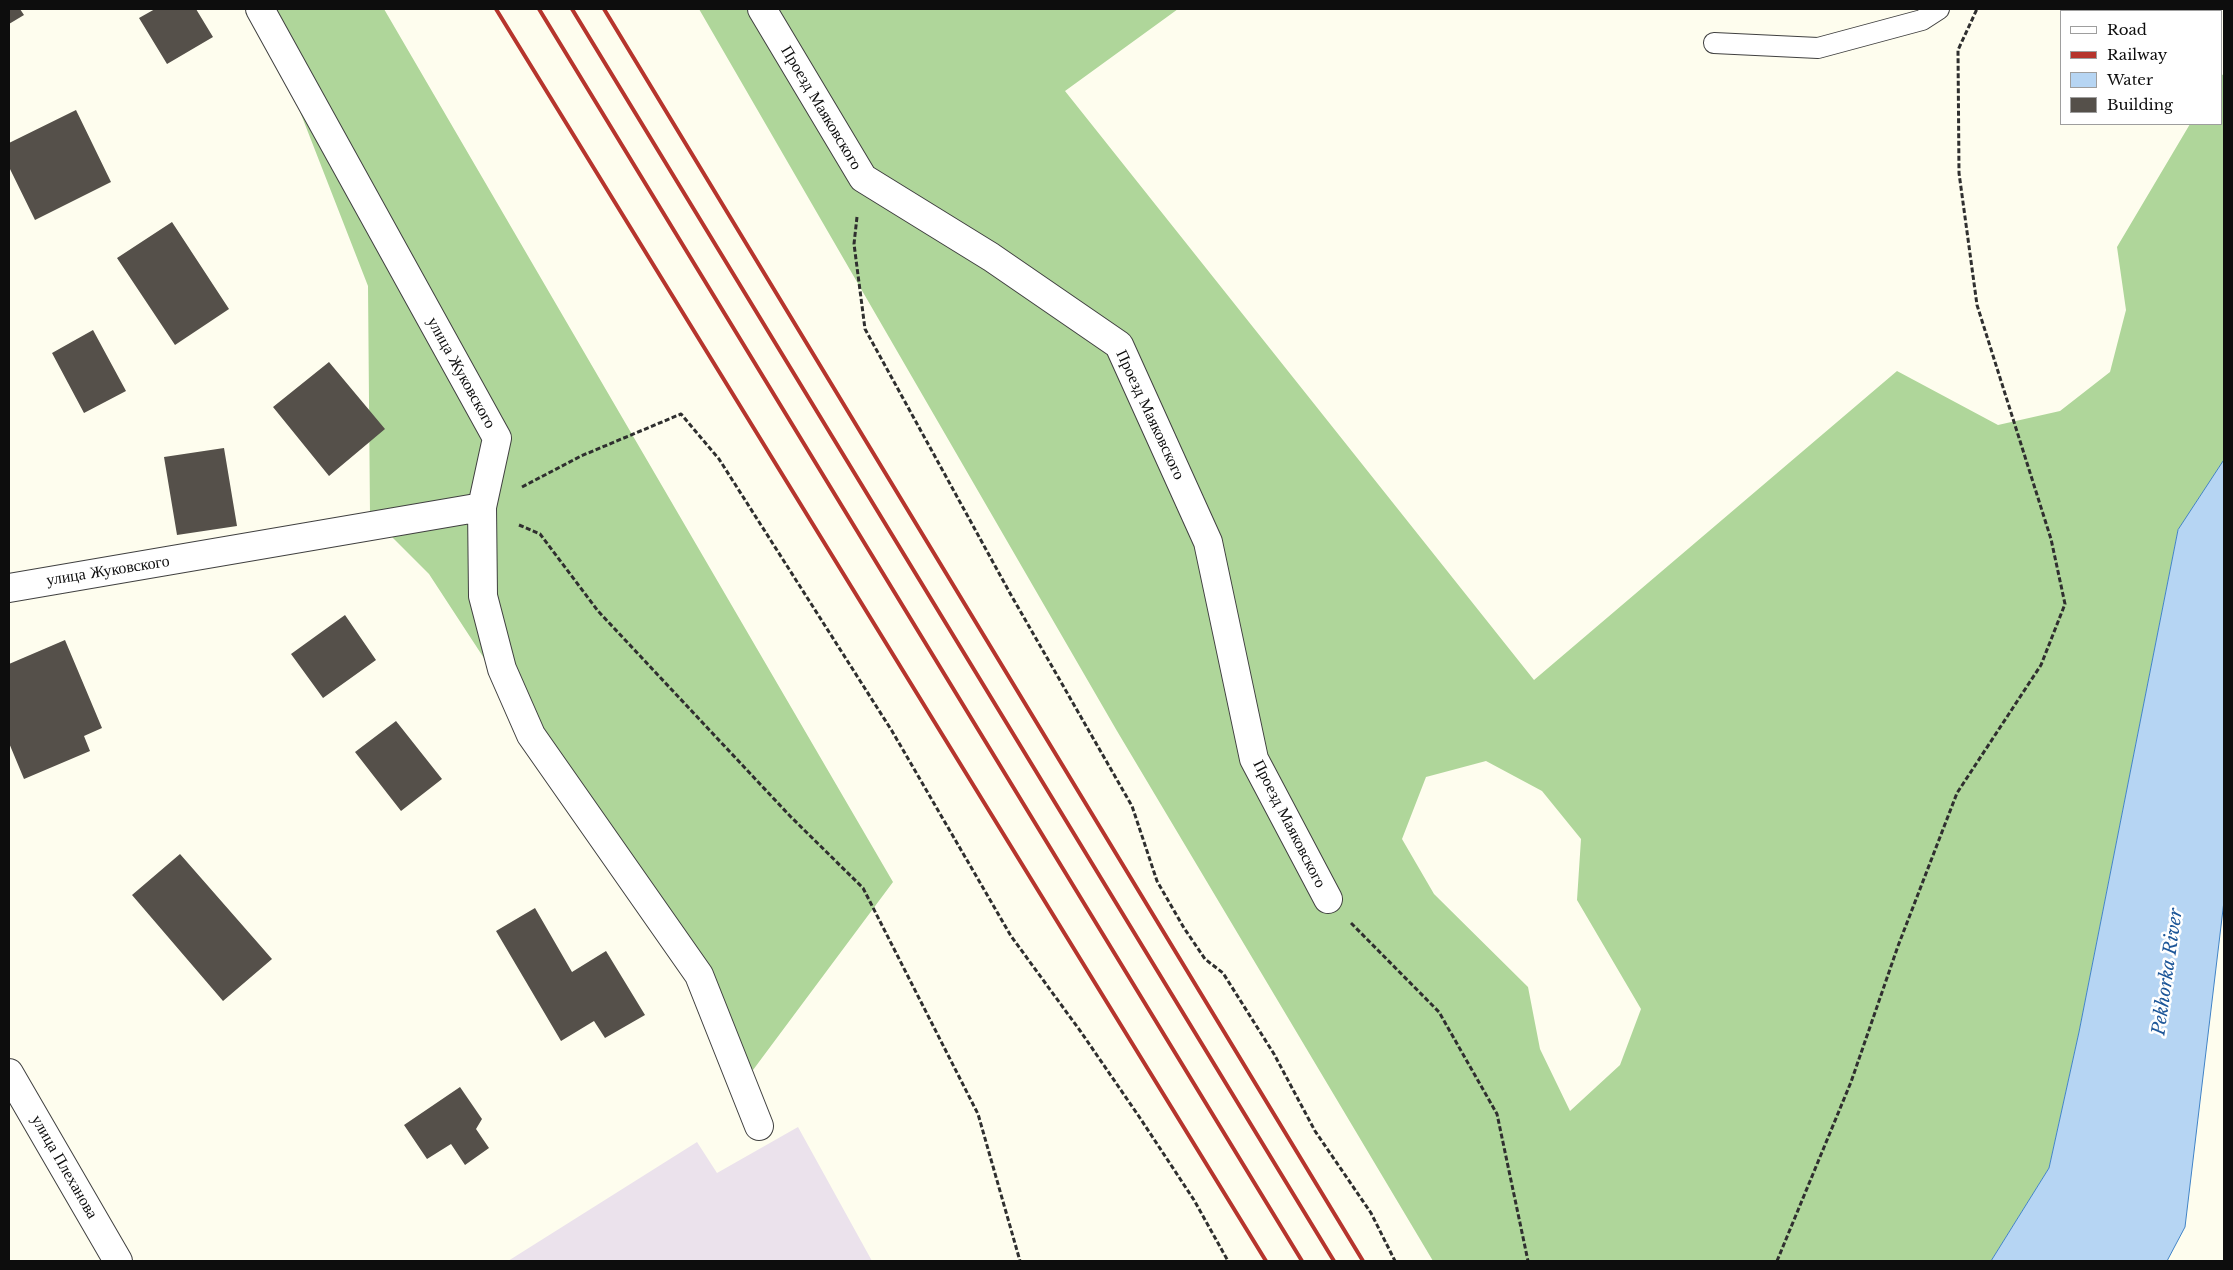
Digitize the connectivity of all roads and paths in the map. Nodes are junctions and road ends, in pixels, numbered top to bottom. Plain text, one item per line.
1 (260, 9) edge
2 (762, 9) edge
3 (1939, 9) edge
4 (1977, 9) edge
5 (1714, 43) dead end
6 (862, 178) junction
7 (482, 508) junction
8 (9, 588) edge
9 (1328, 899) joint
10 (9, 1073) edge
11 (758, 1126) dead end
12 (118, 1261) edge
13 (1020, 1261) edge
14 (1228, 1261) edge
15 (1395, 1261) edge
16 (1528, 1261) edge
17 (1777, 1261) edge

1 - 7 street, улица Жуковского
2 - 6 street, Проезд Маяковского
3 - 5 lane
4 - 17 path
6 - 9 street, Проезд Маяковского
6 - 15 path
7 - 8 street, улица Жуковского
7 - 11 street
7 - 13 path
7 - 14 path
9 - 16 path
10 - 12 street, улица Плеханова

